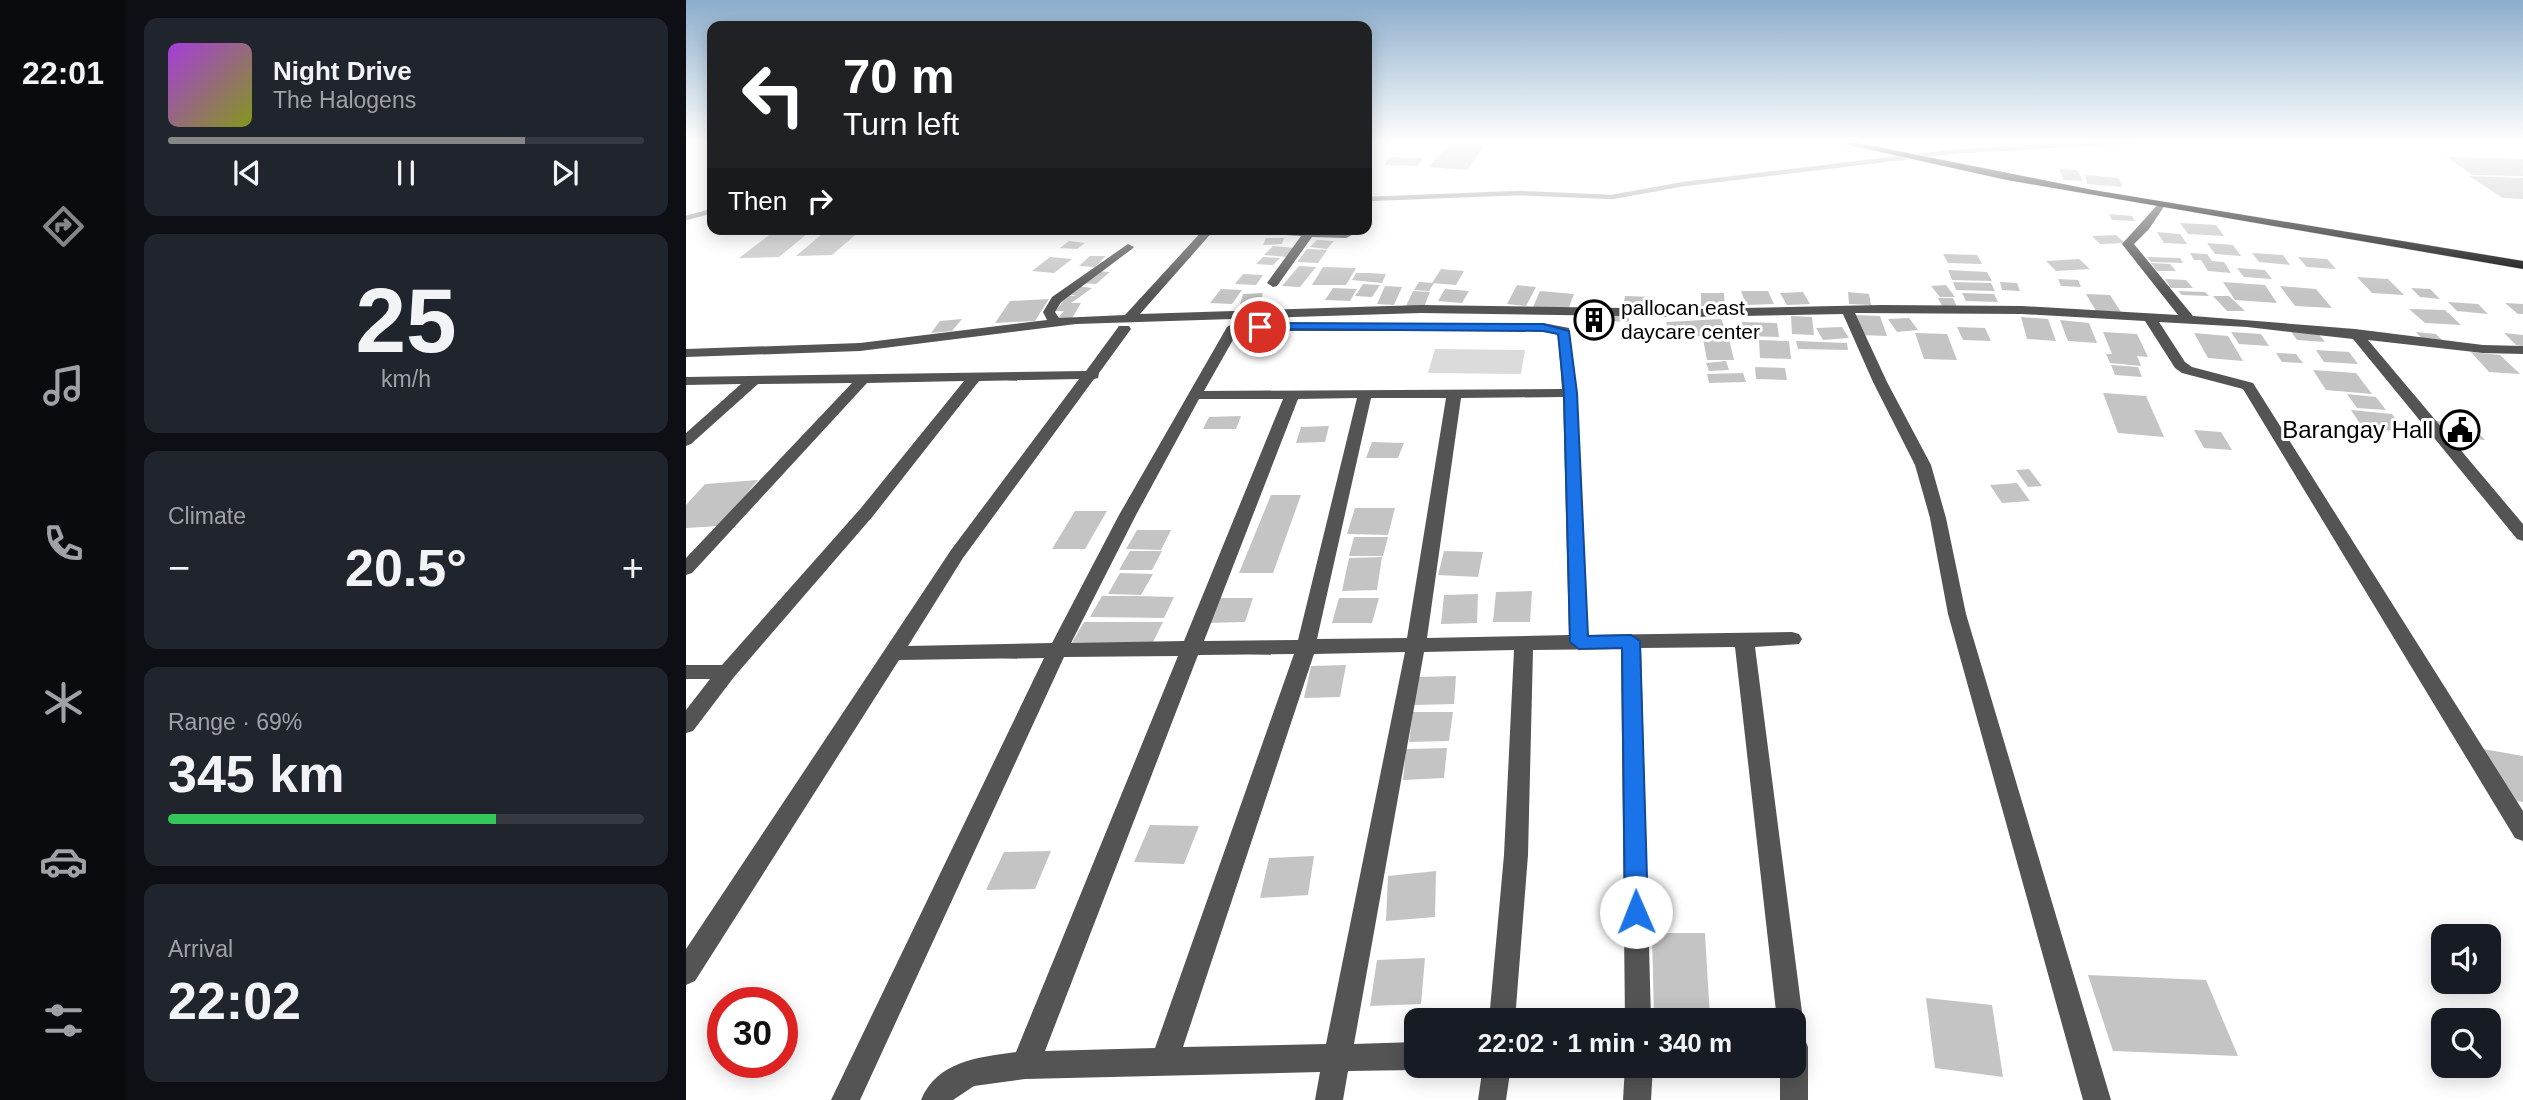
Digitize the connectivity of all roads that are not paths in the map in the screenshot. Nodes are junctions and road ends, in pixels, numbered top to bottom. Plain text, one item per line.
1 (2084, 192) edge
2 (2161, 205) junction
3 (1205, 235) edge
4 (1309, 235) edge
5 (1128, 247) dead end
6 (2523, 264) edge
7 (1273, 284) dead end
8 (1847, 309) junction
9 (2149, 317) junction
10 (2189, 320) junction
11 (1055, 322) junction
12 (1127, 323) junction
13 (2355, 333) junction
14 (2523, 350) edge
15 (686, 353) edge
16 (976, 375) junction
17 (1093, 375) junction
18 (755, 379) junction
19 (863, 379) junction
20 (686, 381) edge
21 (1570, 393) junction
22 (1365, 394) junction
23 (1454, 394) junction
24 (1193, 395) junction
25 (1292, 395) junction
26 (686, 441) edge
27 (2523, 535) edge
28 (686, 569) edge
29 (1792, 639) dead end
30 (1744, 640) junction
31 (1631, 641) junction
32 (1579, 642) junction
33 (1524, 643) junction
34 (1416, 645) junction
35 (1306, 647) junction
36 (1191, 648) junction
37 (1058, 650) junction
38 (894, 653) junction
39 (686, 672) edge
40 (727, 672) junction
41 (686, 725) edge
42 (2523, 831) edge
43 (686, 972) edge
44 (1503, 1008) edge
45 (1638, 1008) edge
46 (1789, 1008) edge
47 (1340, 1056) junction
48 (1404, 1056) edge
49 (1165, 1060) junction
50 (1025, 1065) junction
51 (1495, 1078) edge
52 (1638, 1078) edge
53 (1794, 1078) edge
54 (845, 1100) edge
55 (934, 1100) edge
56 (1329, 1100) edge
57 (1492, 1100) edge
58 (1637, 1100) edge
59 (1794, 1100) edge
60 (2097, 1100) edge

1 - 2 main road
2 - 6 main road
2 - 10 street
3 - 12 street
4 - 7 street
5 - 11 street
8 - 9 street
8 - 12 street
8 - 60 street
9 - 10 street
9 - 42 street
10 - 13 street
11 - 12 street
11 - 15 street
12 - 17 street
13 - 14 street
13 - 27 street
16 - 17 street
16 - 19 street
16 - 40 street
17 - 38 street
18 - 19 street
18 - 20 street
18 - 26 street
19 - 28 street
21 - 23 street
21 - 24 street
21 - 32 street
22 - 23 street
22 - 25 street
22 - 35 street
23 - 34 street
24 - 25 street
24 - 37 street
25 - 36 street
29 - 30 street
30 - 31 street
30 - 46 street
31 - 32 street
31 - 45 street
32 - 33 street
33 - 34 street
33 - 44 street
34 - 35 street
34 - 47 street
35 - 36 street
35 - 49 street
36 - 37 street
36 - 50 street
37 - 38 street
37 - 54 street
38 - 43 street
39 - 40 street
40 - 41 street
47 - 48 street
47 - 49 street
47 - 56 street
49 - 50 street
50 - 55 street
51 - 57 street
52 - 58 street
53 - 59 street

